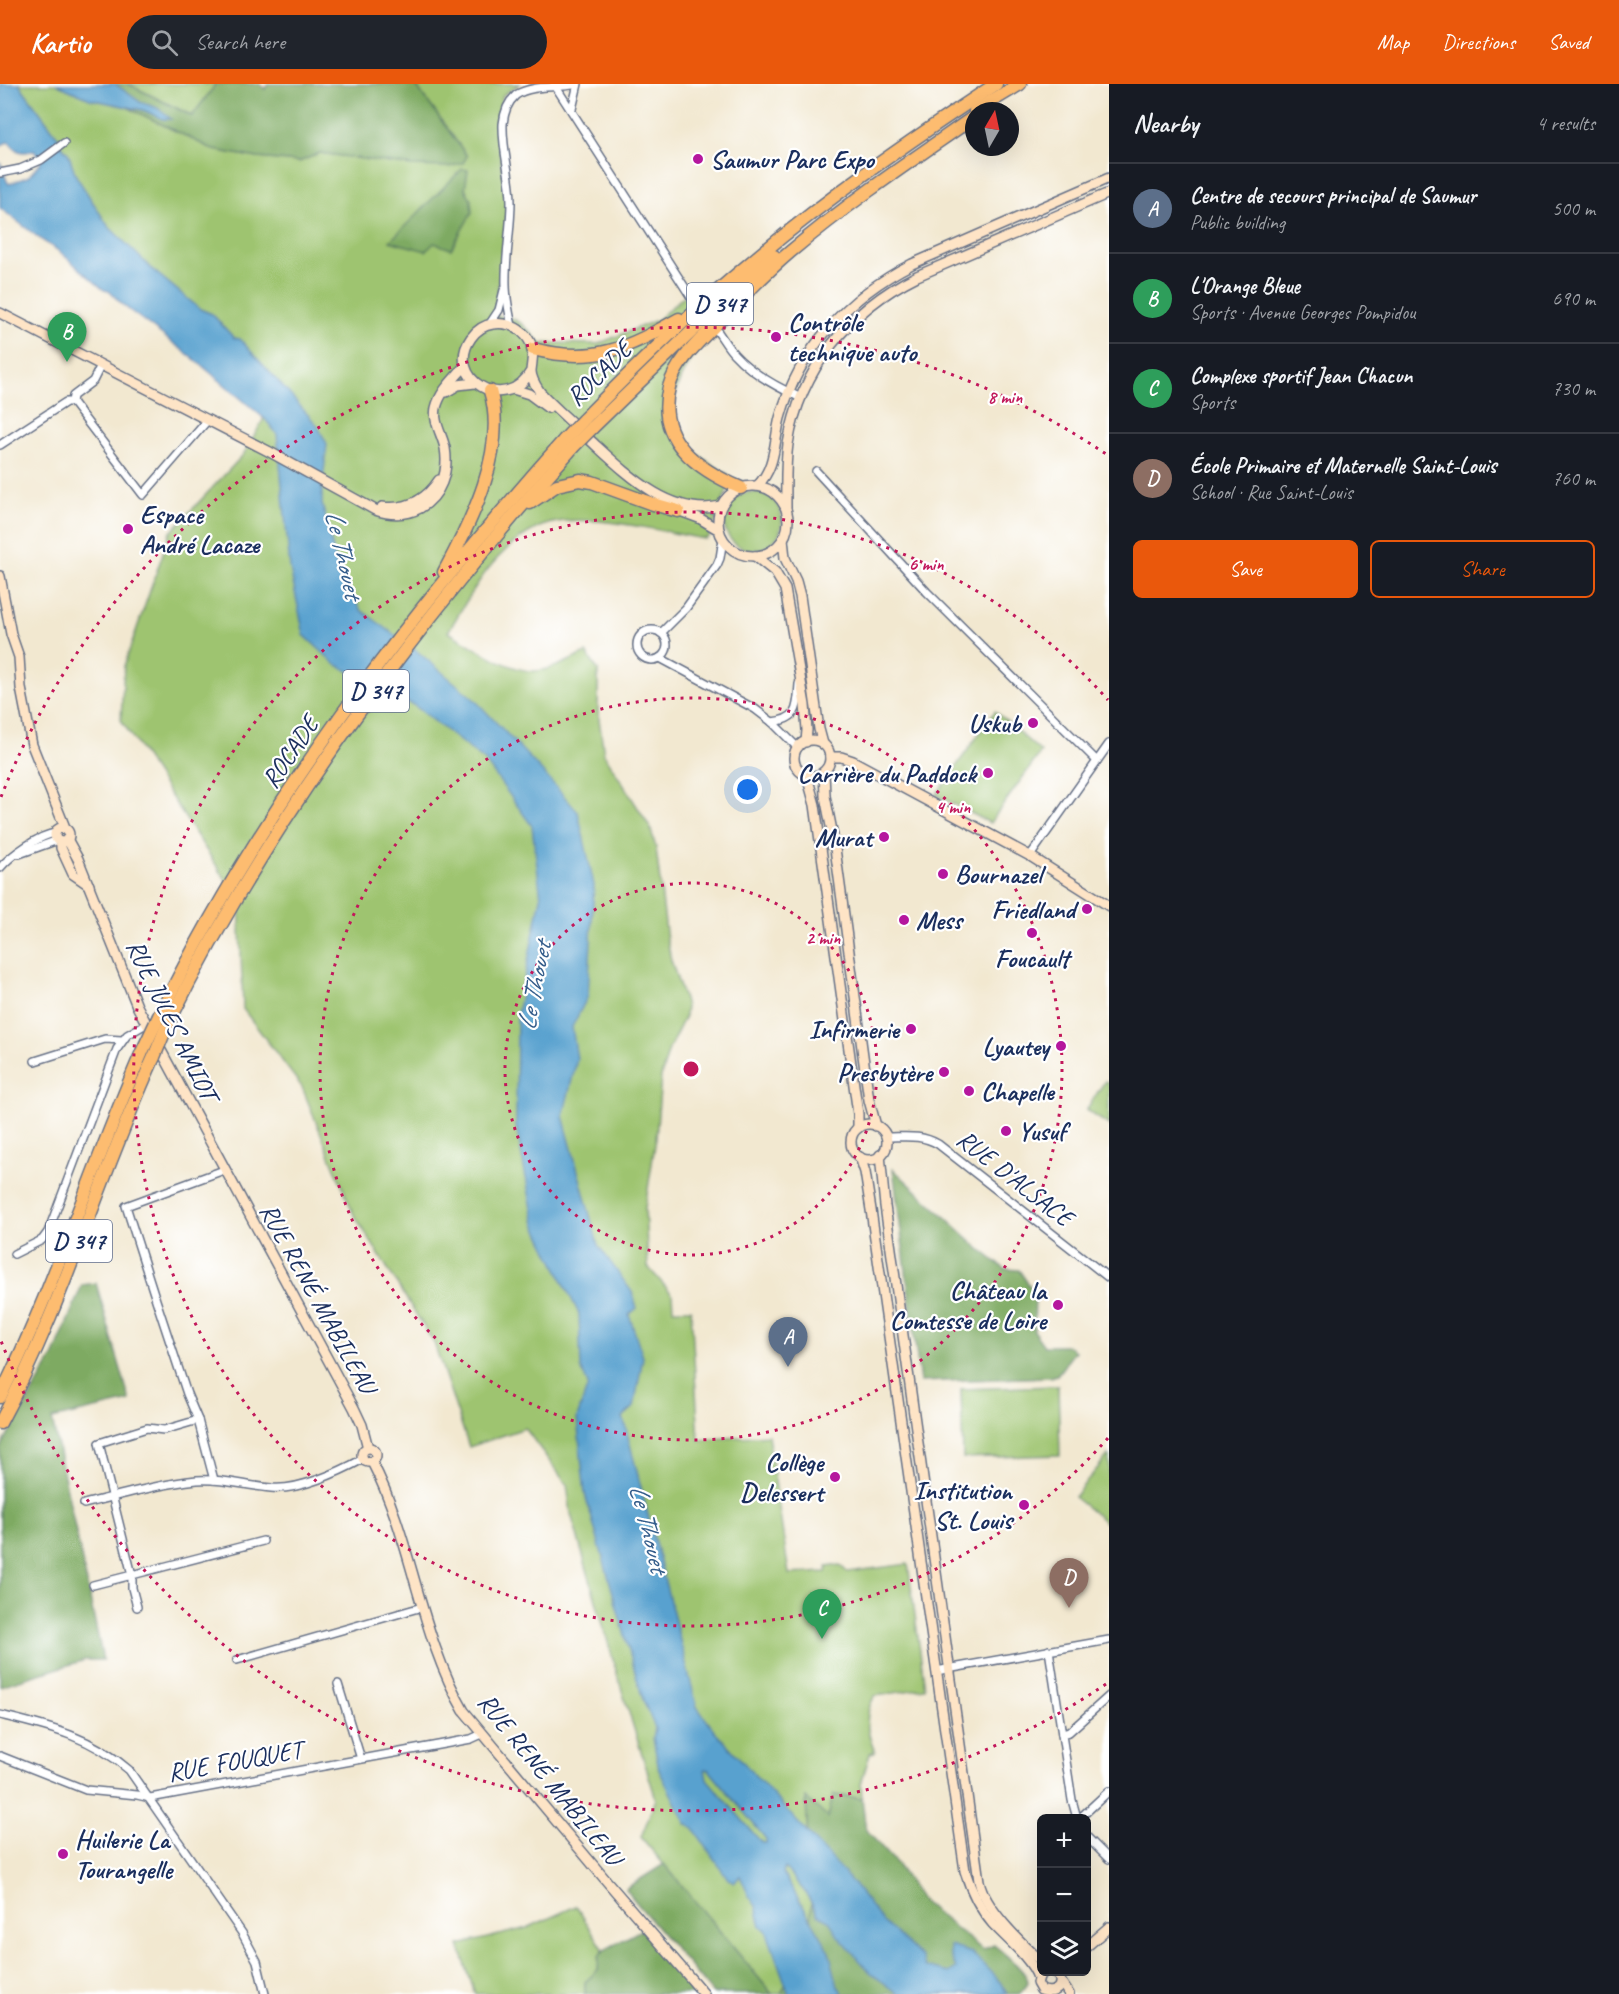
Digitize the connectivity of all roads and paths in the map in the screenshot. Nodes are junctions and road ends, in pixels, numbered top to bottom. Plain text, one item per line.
1 (578, 84) edge
2 (996, 84) edge
3 (1020, 84) edge
4 (555, 85) edge
5 (990, 102) edge
6 (995, 102) edge
7 (572, 109) junction
8 (965, 118) edge
9 (965, 123) edge
10 (64, 143) dead end
11 (0, 173) edge
12 (1109, 178) edge
13 (1109, 193) edge
14 (506, 285) junction
15 (691, 297) dead end
16 (699, 308) junction
17 (0, 313) edge
18 (489, 325) junction
19 (512, 326) junction
20 (718, 332) dead end
21 (533, 349) junction
22 (101, 365) junction
23 (465, 366) junction
24 (531, 371) junction
25 (475, 383) junction
26 (513, 389) junction
27 (490, 391) junction
28 (789, 392) junction
29 (442, 394) junction
30 (801, 398) junction
31 (72, 402) junction
32 (207, 421) junction
33 (587, 424) junction
34 (569, 444) junction
35 (0, 445) edge
36 (816, 471) dead end
37 (757, 486) junction
38 (741, 488) junction
39 (721, 506) junction
40 (786, 508) junction
41 (678, 511) junction
42 (516, 512) junction
43 (721, 535) junction
44 (783, 539) junction
45 (755, 556) junction
46 (0, 576) edge
47 (429, 599) junction
48 (425, 616) junction
49 (661, 633) junction
50 (660, 658) junction
51 (800, 672) junction
52 (772, 722) junction
53 (806, 741) junction
54 (823, 744) junction
55 (1109, 744) edge
56 (798, 748) junction
57 (830, 757) junction
58 (319, 759) junction
59 (1097, 761) junction
60 (824, 772) junction
61 (807, 776) junction
62 (61, 837) junction
63 (1030, 856) junction
64 (0, 868) edge
65 (1109, 906) edge
66 (147, 1024) junction
67 (122, 1040) junction
68 (148, 1054) junction
69 (35, 1061) dead end
70 (876, 1126) junction
71 (858, 1128) junction
72 (886, 1137) junction
73 (880, 1155) junction
74 (860, 1157) junction
75 (224, 1170) junction
76 (14, 1254) dead end
77 (1109, 1278) edge
78 (0, 1397) edge
79 (198, 1420) junction
80 (0, 1423) edge
81 (367, 1461) junction
82 (214, 1480) junction
83 (112, 1497) junction
84 (84, 1504) dead end
85 (263, 1541) dead end
86 (132, 1575) junction
87 (93, 1585) dead end
88 (137, 1607) dead end
89 (422, 1607) junction
90 (1109, 1640) edge
91 (1049, 1650) junction
92 (237, 1660) dead end
93 (950, 1669) junction
94 (936, 1671) junction
95 (338, 1684) dead end
96 (1109, 1696) edge
97 (0, 1715) edge
98 (482, 1734) junction
99 (1062, 1734) junction
100 (0, 1756) edge
101 (361, 1759) junction
102 (1109, 1791) edge
103 (150, 1798) junction
104 (1077, 1814) edge
105 (1083, 1814) edge
106 (1091, 1841) edge
107 (1109, 1859) edge
108 (1109, 1927) edge
109 (1091, 1943) edge
110 (1037, 1958) edge
111 (1060, 1976) edge
112 (1040, 1977) edge
113 (265, 1994) edge
114 (704, 1994) edge
115 (1032, 1994) edge
116 (1050, 1994) edge
117 (1069, 1994) edge

1 - 4 street
1 - 7 street
2 - 16 highway, ROCADE / D 347
3 - 5 highway, D 347
3 - 6 highway
4 - 7 street
4 - 14 street
7 - 15 street
8 - 33 highway, D 347
9 - 38 highway
10 - 11 street
12 - 28 main road
13 - 30 main road
14 - 18 street
14 - 19 street
16 - 21 highway
16 - 33 highway, ROCADE / D 347
17 - 22 main road
18 - 19 main road
18 - 23 main road
19 - 21 main road
20 - 28 street
21 - 24 main road
22 - 31 street
22 - 32 main road
23 - 25 main road
23 - 29 main road
24 - 26 main road
24 - 39 main road
25 - 27 main road
25 - 29 main road
26 - 27 main road
26 - 41 main road
27 - 47 highway
28 - 30 street
28 - 37 main road
29 - 32 main road
30 - 40 main road
31 - 32 street
31 - 35 street
33 - 34 highway, ROCADE / D 347, bridge
34 - 42 highway, D 347
34 - 47 highway, ROCADE / D 347
36 - 59 street
37 - 38 main road
37 - 40 main road
38 - 39 main road
39 - 43 main road
40 - 44 main road
41 - 42 highway
41 - 43 main road
42 - 48 highway, D 347
43 - 45 main road
43 - 49 street
44 - 45 main road
44 - 54 main road
45 - 51 main road
46 - 62 main road, RUE JULES AMIOT
47 - 48 highway, ROCADE / D 347
48 - 58 highway, ROCADE / D 347
49 - 50 street
49 - 50 street
50 - 52 street
51 - 52 street
51 - 53 main road
52 - 56 street
53 - 54 main road
53 - 56 main road
54 - 57 main road
55 - 59 street
56 - 61 main road
57 - 60 main road
57 - 63 main road
58 - 68 highway, D 347, bridge
58 - 68 highway, ROCADE / D 347, bridge
59 - 63 street
60 - 61 main road
60 - 70 main road
61 - 71 main road
62 - 64 street
62 - 66 main road, RUE JULES AMIOT
63 - 65 main road
66 - 67 street
66 - 75 main road, RUE JULES AMIOT
67 - 69 street
67 - 76 street
68 - 78 highway, ROCADE / D 347
68 - 80 highway, D 347
70 - 71 main road
70 - 72 main road
71 - 74 main road
72 - 73 main road
72 - 77 street, RUE D'ALSACE
73 - 74 main road
73 - 93 main road
74 - 94 main road
75 - 79 street
75 - 81 main road, RUE RENÉ MABILEAU
79 - 82 street
79 - 83 street
81 - 82 street
81 - 89 main road, RUE RENÉ MABILEAU
82 - 83 street
83 - 84 street
83 - 86 street
85 - 86 street
86 - 87 street
86 - 88 street
89 - 92 street
89 - 98 main road, RUE RENÉ MABILEAU
90 - 91 street
91 - 93 street
91 - 99 street
93 - 94 street
93 - 110 main road
94 - 112 main road
95 - 101 street
96 - 99 street
97 - 103 street
98 - 101 street, RUE FOUQUET
98 - 114 main road, RUE RENÉ MABILEAU
99 - 104 street
100 - 103 street, RUE FOUQUET
101 - 103 street, RUE FOUQUET
102 - 105 street
103 - 113 street
106 - 107 street
108 - 109 main road
111 - 116 main road
111 - 117 main road
112 - 115 main road
112 - 116 main road

